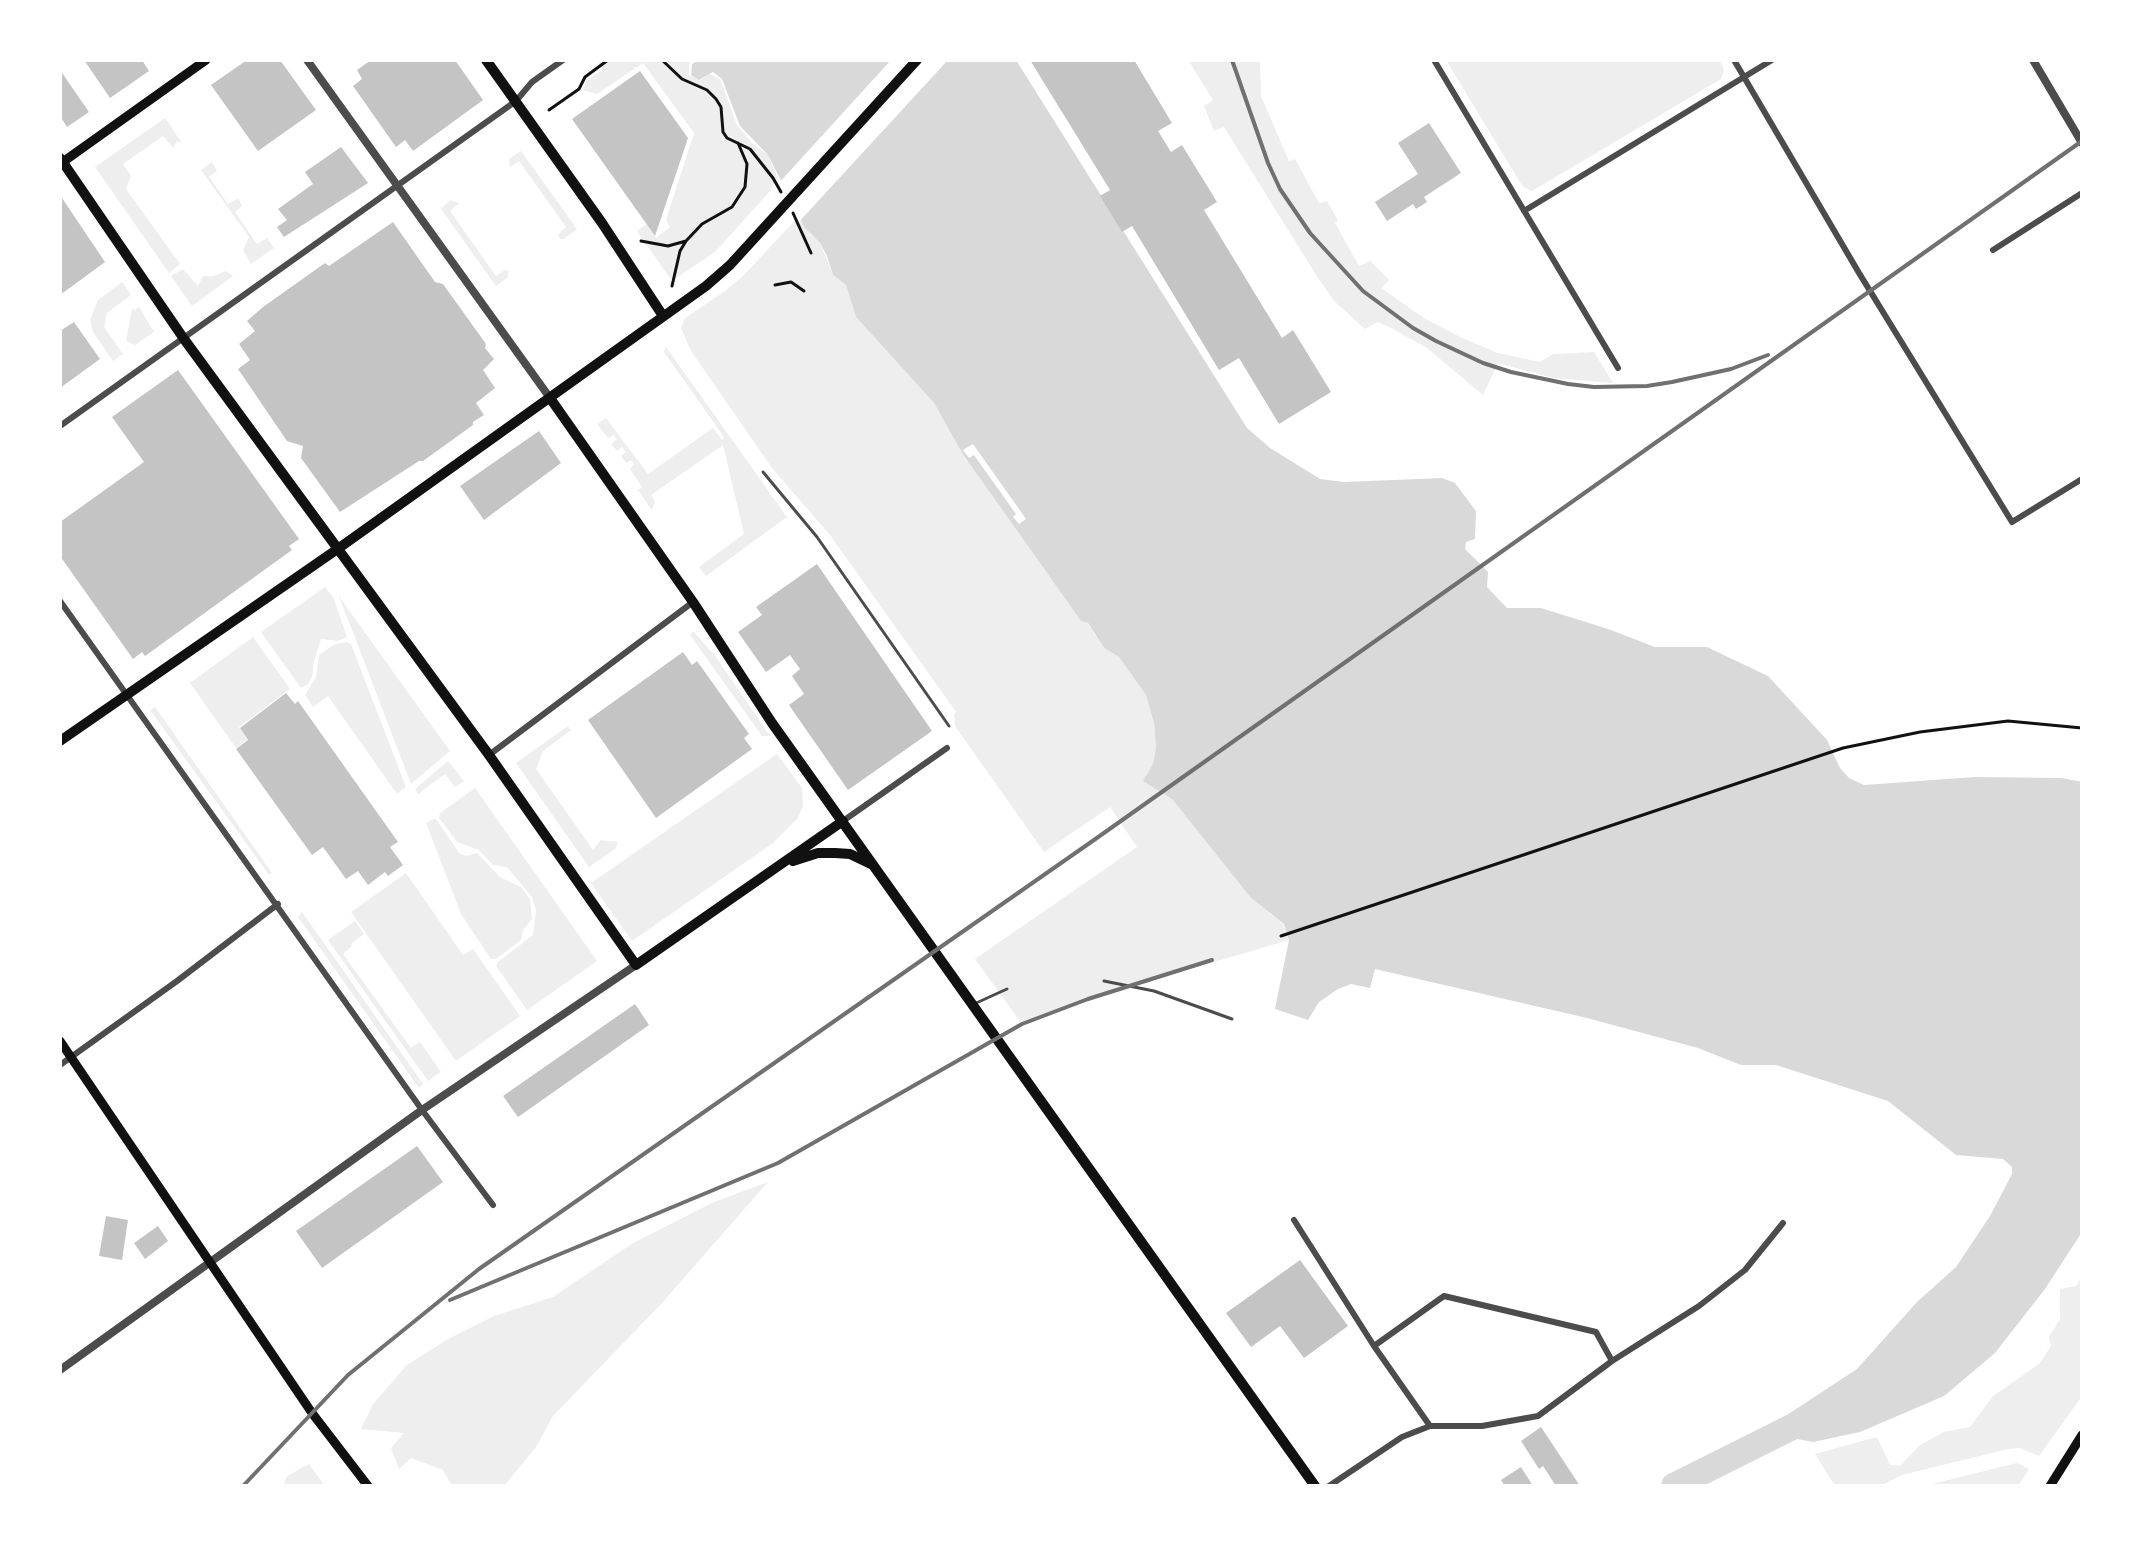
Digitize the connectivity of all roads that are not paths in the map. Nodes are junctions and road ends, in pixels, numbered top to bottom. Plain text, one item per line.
1 (206, 60) edge
2 (307, 60) edge
3 (486, 60) edge
4 (563, 60) edge
5 (917, 60) edge
6 (1434, 60) edge
7 (1734, 60) edge
8 (1772, 60) edge
9 (2033, 60) edge
10 (1744, 77) junction
11 (516, 101) junction
12 (2082, 143) edge
13 (61, 161) edge
14 (397, 186) junction
15 (2082, 193) edge
16 (1524, 211) junction
17 (1993, 250) dead end
18 (663, 316) junction
19 (184, 339) junction
20 (1618, 368) dead end
21 (550, 398) junction
22 (60, 426) edge
23 (763, 472) dead end
24 (2082, 479) edge
25 (339, 548) junction
26 (60, 601) edge
27 (693, 602) junction
28 (126, 694) junction
29 (949, 726) dead end
30 (60, 741) edge
31 (947, 748) dead end
32 (489, 755) junction
33 (843, 821) junction
34 (783, 864) junction
35 (876, 867) junction
36 (278, 904) junction
37 (636, 965) junction
38 (1104, 981) dead end
39 (1007, 989) dead end
40 (974, 1004) junction
41 (1232, 1019) dead end
42 (60, 1041) edge
43 (71, 1057) junction
44 (60, 1065) edge
45 (422, 1110) junction
46 (493, 1205) dead end
47 (1294, 1220) dead end
48 (1783, 1223) dead end
49 (211, 1261) junction
50 (1374, 1346) junction
51 (1612, 1361) junction
52 (60, 1370) edge
53 (1430, 1426) junction
54 (2082, 1435) edge
55 (368, 1486) edge
56 (1315, 1486) edge
57 (1329, 1486) edge
58 (2050, 1486) edge

1 - 13 main road
2 - 14 street
3 - 11 main road
4 - 11 street
5 - 18 main road
6 - 16 street
7 - 10 street
8 - 10 street
9 - 12 street
10 - 16 street
10 - 24 street
11 - 14 street
11 - 18 main road
13 - 19 main road
14 - 19 street
14 - 21 street
15 - 17 street
16 - 20 street
18 - 21 main road
19 - 22 street
19 - 25 main road
21 - 25 main road
21 - 27 main road
23 - 29 lane
25 - 28 main road
25 - 32 main road
26 - 28 street
27 - 32 street
27 - 33 main road
28 - 30 main road
28 - 36 street
31 - 33 street
32 - 37 main road
33 - 34 main road
33 - 35 main road
34 - 35 main road
34 - 37 main road
35 - 40 main road
36 - 43 street
36 - 45 street
37 - 45 street
38 - 41 lane
39 - 40 lane
40 - 56 main road
42 - 43 main road
43 - 44 street
43 - 49 main road
45 - 46 street
45 - 49 street
47 - 50 street
48 - 51 street
49 - 52 street
49 - 55 main road
50 - 51 street
50 - 53 street
51 - 53 street
53 - 57 street
54 - 58 main road

